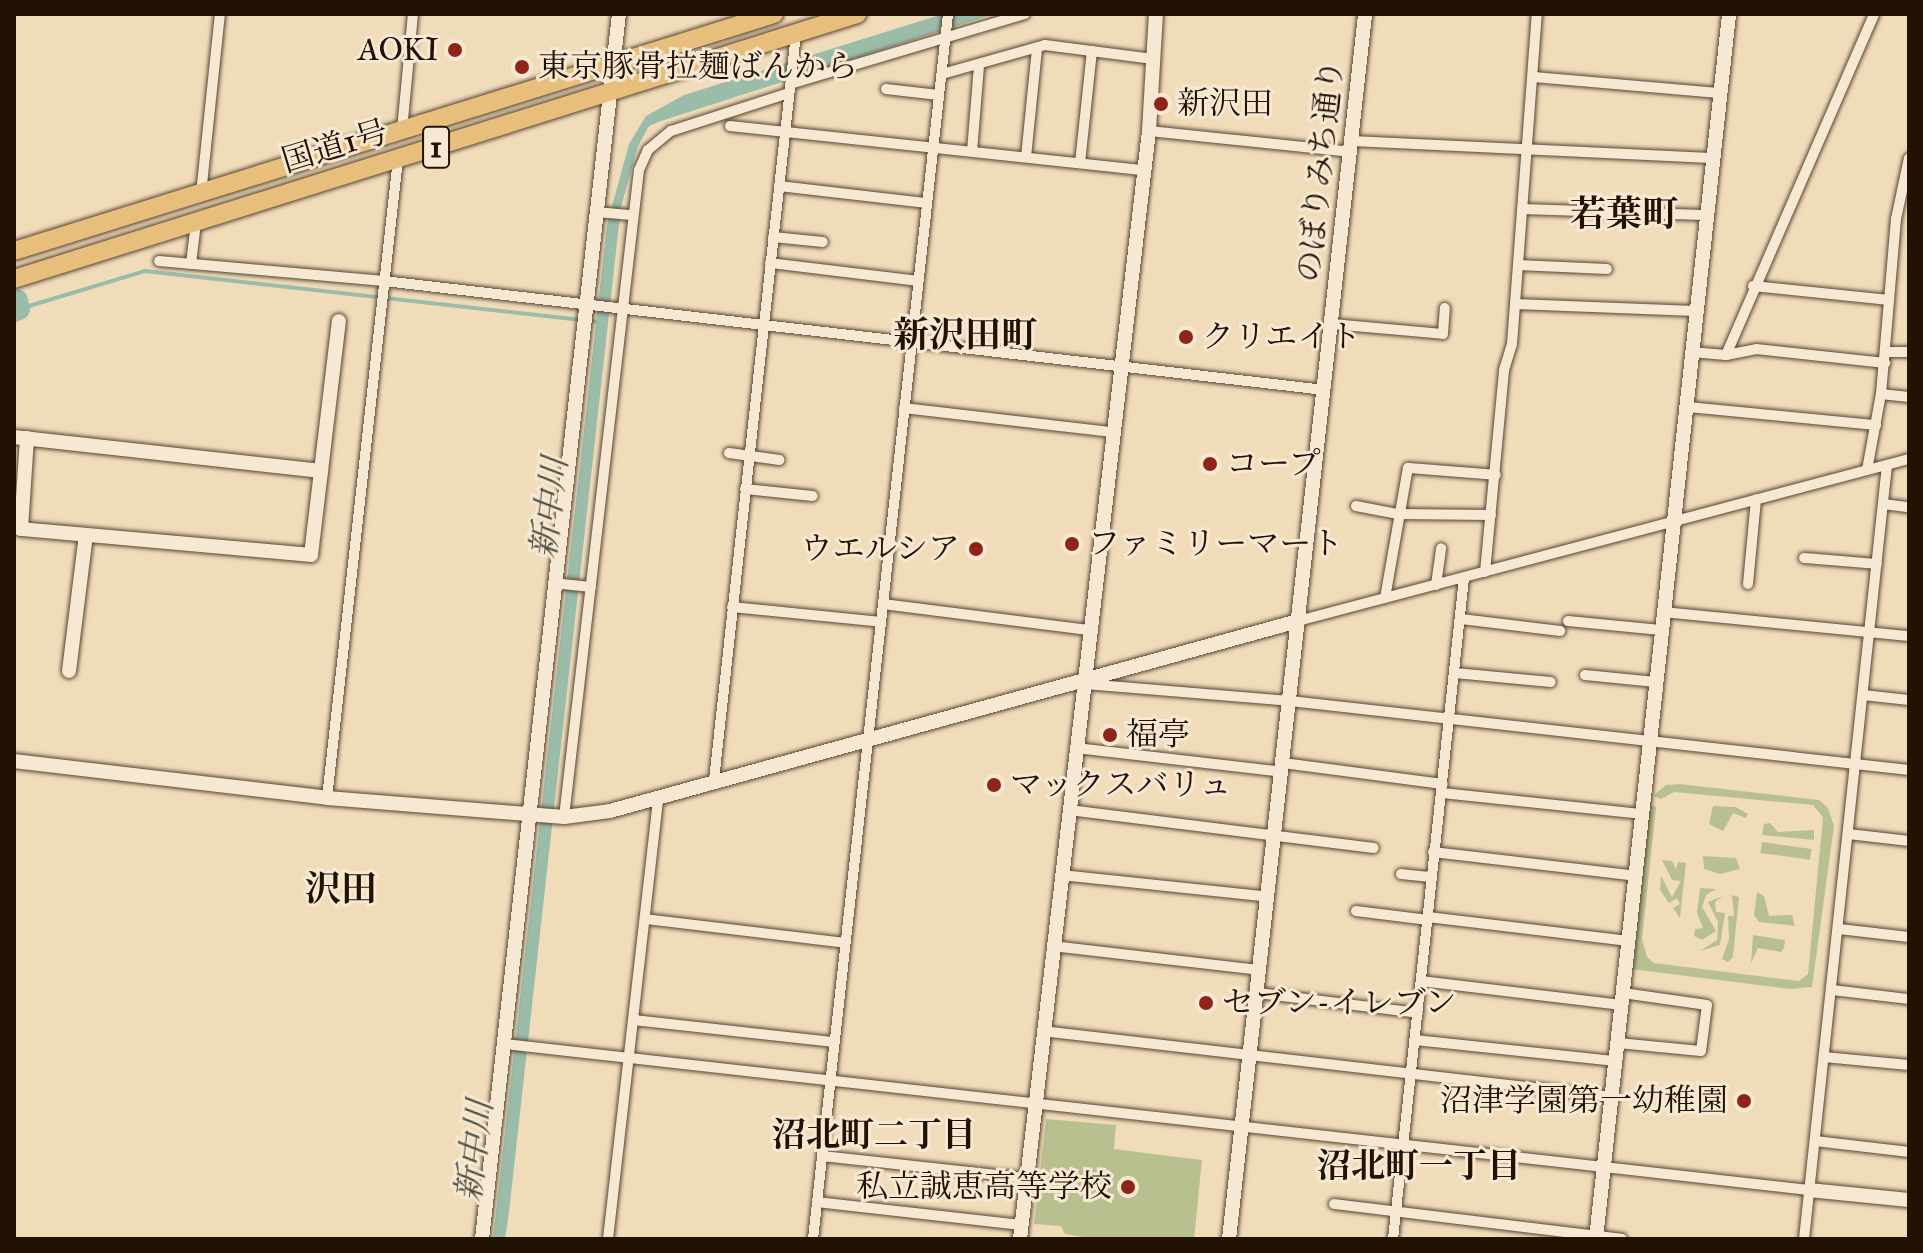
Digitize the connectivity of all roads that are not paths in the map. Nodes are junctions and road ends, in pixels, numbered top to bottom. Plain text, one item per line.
1 (220, 14) edge
2 (413, 14) edge
3 (619, 14) edge
4 (774, 14) edge
5 (857, 14) edge
6 (948, 14) edge
7 (1025, 14) edge
8 (1156, 14) edge
9 (1365, 14) edge
10 (1537, 14) edge
11 (1729, 14) edge
12 (1874, 14) edge
13 (946, 38) junction
14 (795, 43) junction
15 (1037, 48) junction
16 (1092, 51) junction
17 (1153, 59) junction
18 (614, 62) junction
19 (979, 66) junction
20 (942, 74) junction
21 (1533, 77) junction
22 (790, 88) junction
23 (886, 89) dead end
24 (610, 93) junction
25 (1719, 93) junction
26 (939, 95) junction
27 (730, 126) dead end
28 (402, 130) junction
29 (785, 130) junction
30 (1149, 131) junction
31 (1352, 146) junction
32 (933, 147) junction
33 (1528, 147) junction
34 (972, 151) junction
35 (1026, 157) junction
36 (1711, 158) junction
37 (1909, 158) edge
38 (398, 159) junction
39 (1080, 163) junction
40 (1908, 164) edge
41 (1144, 170) junction
42 (779, 186) junction
43 (201, 194) junction
44 (927, 203) junction
45 (1522, 209) junction
46 (599, 212) junction
47 (628, 215) junction
48 (1703, 215) junction
49 (196, 222) junction
50 (773, 237) junction
51 (823, 242) dead end
52 (14, 251) edge
53 (159, 261) dead end
54 (770, 263) junction
55 (191, 264) junction
56 (1518, 265) junction
57 (1607, 269) dead end
58 (14, 279) edge
59 (384, 281) junction
60 (918, 281) junction
61 (1753, 286) junction
62 (1889, 300) junction
63 (1515, 304) junction
64 (1445, 308) dead end
65 (588, 309) junction
66 (621, 310) junction
67 (1695, 311) junction
68 (339, 321) dead end
69 (1332, 324) junction
70 (762, 325) junction
71 (911, 342) junction
72 (1691, 352) junction
73 (1909, 352) edge
74 (1726, 355) junction
75 (1885, 358) junction
76 (1119, 365) junction
77 (1325, 390) junction
78 (1881, 394) junction
79 (1909, 397) edge
80 (1688, 407) junction
81 (904, 408) junction
82 (1876, 425) junction
83 (1112, 432) junction
84 (20, 438) edge
85 (729, 453) dead end
86 (748, 457) junction
87 (1909, 459) edge
88 (780, 460) dead end
89 (1887, 465) junction
90 (1867, 470) junction
91 (321, 471) junction
92 (1496, 475) junction
93 (745, 489) junction
94 (813, 496) dead end
95 (1756, 499) junction
96 (1883, 504) junction
97 (1356, 506) dead end
98 (1909, 507) edge
99 (1398, 514) junction
100 (1491, 515) junction
101 (1675, 520) junction
102 (86, 535) junction
103 (1441, 548) dead end
104 (1804, 558) dead end
105 (1877, 564) junction
106 (1485, 572) junction
107 (1464, 578) junction
108 (553, 583) junction
109 (1748, 584) dead end
110 (1436, 585) junction
111 (591, 587) junction
112 (1385, 598) junction
113 (883, 604) junction
114 (732, 607) junction
115 (1663, 612) junction
116 (1461, 619) junction
117 (1298, 621) junction
118 (1568, 621) dead end
119 (881, 622) junction
120 (1090, 630) junction
121 (1661, 630) junction
122 (1560, 631) dead end
123 (1870, 631) junction
124 (1909, 636) edge
125 (69, 671) dead end
126 (1455, 673) junction
127 (1585, 675) dead end
128 (1551, 682) dead end
129 (1656, 682) junction
130 (1084, 684) junction
131 (1863, 695) junction
132 (1909, 700) edge
133 (1290, 701) junction
134 (1450, 723) junction
135 (869, 739) junction
136 (1651, 744) junction
137 (1076, 748) junction
138 (14, 761) edge
139 (1856, 765) junction
140 (1282, 768) junction
141 (1909, 770) edge
142 (714, 780) junction
143 (1443, 788) junction
144 (327, 798) junction
145 (658, 798) junction
146 (1069, 810) junction
147 (1643, 814) junction
148 (527, 816) junction
149 (560, 817) junction
150 (1275, 834) junction
151 (1849, 834) junction
152 (1909, 841) edge
153 (1374, 848) dead end
154 (1433, 852) junction
155 (1401, 874) dead end
156 (1061, 875) junction
157 (1636, 876) junction
158 (1431, 877) junction
159 (1269, 897) junction
160 (1356, 911) dead end
161 (1428, 918) junction
162 (645, 919) junction
163 (1839, 929) junction
164 (1909, 937) edge
165 (1629, 941) junction
166 (845, 943) junction
167 (1052, 946) junction
168 (1261, 970) junction
169 (1421, 981) junction
170 (1832, 990) junction
171 (1258, 993) junction
172 (1623, 999) junction
173 (1909, 999) edge
174 (1418, 1013) junction
175 (634, 1020) junction
176 (1042, 1031) junction
177 (1415, 1040) junction
178 (834, 1042) junction
179 (1618, 1043) junction
180 (505, 1044) junction
181 (1251, 1057) junction
182 (1824, 1057) junction
183 (630, 1059) junction
184 (1616, 1061) junction
185 (1909, 1065) edge
186 (1411, 1074) junction
187 (830, 1079) junction
188 (1612, 1097) junction
189 (1033, 1103) junction
190 (1244, 1126) junction
191 (1815, 1141) junction
192 (1402, 1144) junction
193 (1909, 1152) edge
194 (822, 1156) junction
195 (1605, 1167) junction
196 (1026, 1178) junction
197 (1809, 1190) junction
198 (1909, 1200) edge
199 (817, 1202) junction
200 (1334, 1204) dead end
201 (1396, 1210) junction
202 (1021, 1232) edge
203 (1597, 1238) edge
204 (482, 1239) edge
205 (608, 1239) edge
206 (813, 1239) edge
207 (1229, 1239) edge
208 (1393, 1239) edge
209 (1622, 1239) edge
210 (1804, 1239) edge

1 - 43 street
2 - 28 street
3 - 18 street
4 - 18 highway, 国道1号 / 1
5 - 14 highway, 国道1号 / 1
6 - 13 street
7 - 13 street
8 - 17 street
9 - 31 street, のぼりみち通り
10 - 21 street
11 - 25 street
12 - 61 street
13 - 20 street
13 - 22 street
14 - 22 street
14 - 24 highway, 国道1号 / 1
15 - 16 street
15 - 19 street
15 - 35 street
16 - 17 street
16 - 39 street
17 - 30 street
18 - 24 street
18 - 28 highway, 国道1号 / 1
19 - 20 street
19 - 34 street
20 - 26 street
21 - 25 street
21 - 33 street
22 - 29 street
22 - 47 street
23 - 26 street
24 - 38 highway, 国道1号 / 1
24 - 46 street
25 - 36 street
26 - 32 street
27 - 29 street
28 - 43 highway, 国道1号 / 1
29 - 32 street
29 - 42 street
30 - 31 street
30 - 41 street
31 - 33 street
31 - 69 street, のぼりみち通り
32 - 34 street
32 - 44 street
33 - 36 street
33 - 45 street
34 - 35 street
35 - 39 street
36 - 48 street
37 - 40 street
38 - 49 highway, 国道1号 / 1
38 - 59 street
39 - 41 street
40 - 62 street
41 - 76 street
42 - 44 street
42 - 50 street
43 - 52 highway, 国道1号 / 1
44 - 60 street
45 - 48 street
45 - 56 street
46 - 47 street
46 - 65 street
47 - 66 street
48 - 67 street
49 - 55 street
49 - 58 highway, 国道1号 / 1
50 - 51 street
50 - 54 street
53 - 55 street
54 - 60 street
54 - 70 street
55 - 59 street
56 - 57 street
56 - 63 street
59 - 65 street
59 - 144 street
60 - 71 street
61 - 62 street
61 - 74 street
62 - 75 street
63 - 67 street
63 - 92 street
64 - 69 street
65 - 66 street
65 - 108 street
66 - 70 street
66 - 111 street
67 - 72 street
68 - 91 street
69 - 77 street, のぼりみち通り
70 - 71 street
70 - 86 street
71 - 76 street
71 - 81 street
72 - 74 street
72 - 80 street
73 - 75 street
74 - 75 street
75 - 78 street
76 - 77 street
76 - 83 street
77 - 117 street, のぼりみち通り
78 - 79 street
78 - 82 street
80 - 82 street
80 - 101 street
81 - 83 street
81 - 113 street
82 - 90 street
83 - 120 street
84 - 91 street
84 - 102 street
85 - 86 street
86 - 88 street
86 - 93 street
87 - 89 street
89 - 90 street
89 - 96 street
90 - 95 street
91 - 102 street
92 - 99 street
92 - 100 street
93 - 94 street
93 - 114 street
95 - 101 street
95 - 109 street
96 - 98 street
96 - 105 street
97 - 99 street
99 - 100 street
99 - 112 street
100 - 106 street
101 - 106 street
101 - 115 street
102 - 125 street
103 - 110 street
104 - 105 street
105 - 123 street
106 - 107 street
107 - 110 street
107 - 116 street
108 - 111 street
108 - 148 street
110 - 112 street
111 - 149 street
112 - 117 street
113 - 119 street
113 - 120 street
114 - 119 street
114 - 142 street
115 - 121 street
115 - 123 street
116 - 122 street
116 - 126 street
117 - 130 street
117 - 133 street, のぼりみち通り
118 - 121 street
119 - 135 street
120 - 130 street
121 - 129 street
123 - 124 street
123 - 131 street
126 - 128 street
126 - 134 street
127 - 129 street
129 - 136 street
130 - 133 street
130 - 135 street
130 - 137 street
131 - 132 street
131 - 139 street
133 - 134 street
133 - 140 street, のぼりみち通り
134 - 136 street
134 - 143 street
135 - 142 street
135 - 166 street
136 - 139 street
136 - 147 street
137 - 140 street
137 - 146 street
138 - 144 street
139 - 141 street
139 - 151 street
140 - 143 street
140 - 150 street, のぼりみち通り
142 - 145 street
143 - 147 street
143 - 154 street
144 - 148 street
145 - 149 street
145 - 162 street
146 - 150 street
146 - 156 street
147 - 157 street
148 - 149 street
148 - 180 street
150 - 153 street
150 - 159 street, のぼりみち通り
151 - 152 street
151 - 163 street
154 - 157 street
154 - 158 street
155 - 158 street
156 - 159 street
156 - 167 street
157 - 165 street
158 - 161 street
159 - 168 street, のぼりみち通り
160 - 161 street
161 - 165 street
161 - 169 street
162 - 166 street
162 - 175 street
163 - 164 street
163 - 170 street
165 - 172 street
166 - 178 street
167 - 168 street
167 - 176 street
168 - 171 street, のぼりみち通り
169 - 172 street
169 - 174 street
170 - 173 street
170 - 182 street
171 - 174 street
171 - 181 street, のぼりみち通り
172 - 179 street
172 - 179 street
174 - 177 street
175 - 178 street
175 - 183 street
176 - 181 street
176 - 189 street
177 - 184 street
177 - 186 street
178 - 187 street
179 - 184 street
180 - 183 street
180 - 204 street
181 - 186 street
181 - 190 street, のぼりみち通り
182 - 185 street
182 - 191 street
183 - 187 street
183 - 205 street
184 - 188 street
186 - 188 street
186 - 192 street
187 - 189 street
187 - 194 street
188 - 195 street
189 - 190 street
189 - 196 street
190 - 192 street
190 - 207 street, のぼりみち通り
191 - 193 street
191 - 197 street
192 - 195 street
192 - 201 street
194 - 196 street
194 - 199 street
195 - 197 street
195 - 203 street
196 - 202 street
197 - 198 street
197 - 210 street
199 - 202 street
199 - 206 street
200 - 201 street
201 - 203 street
201 - 208 street
203 - 209 street

